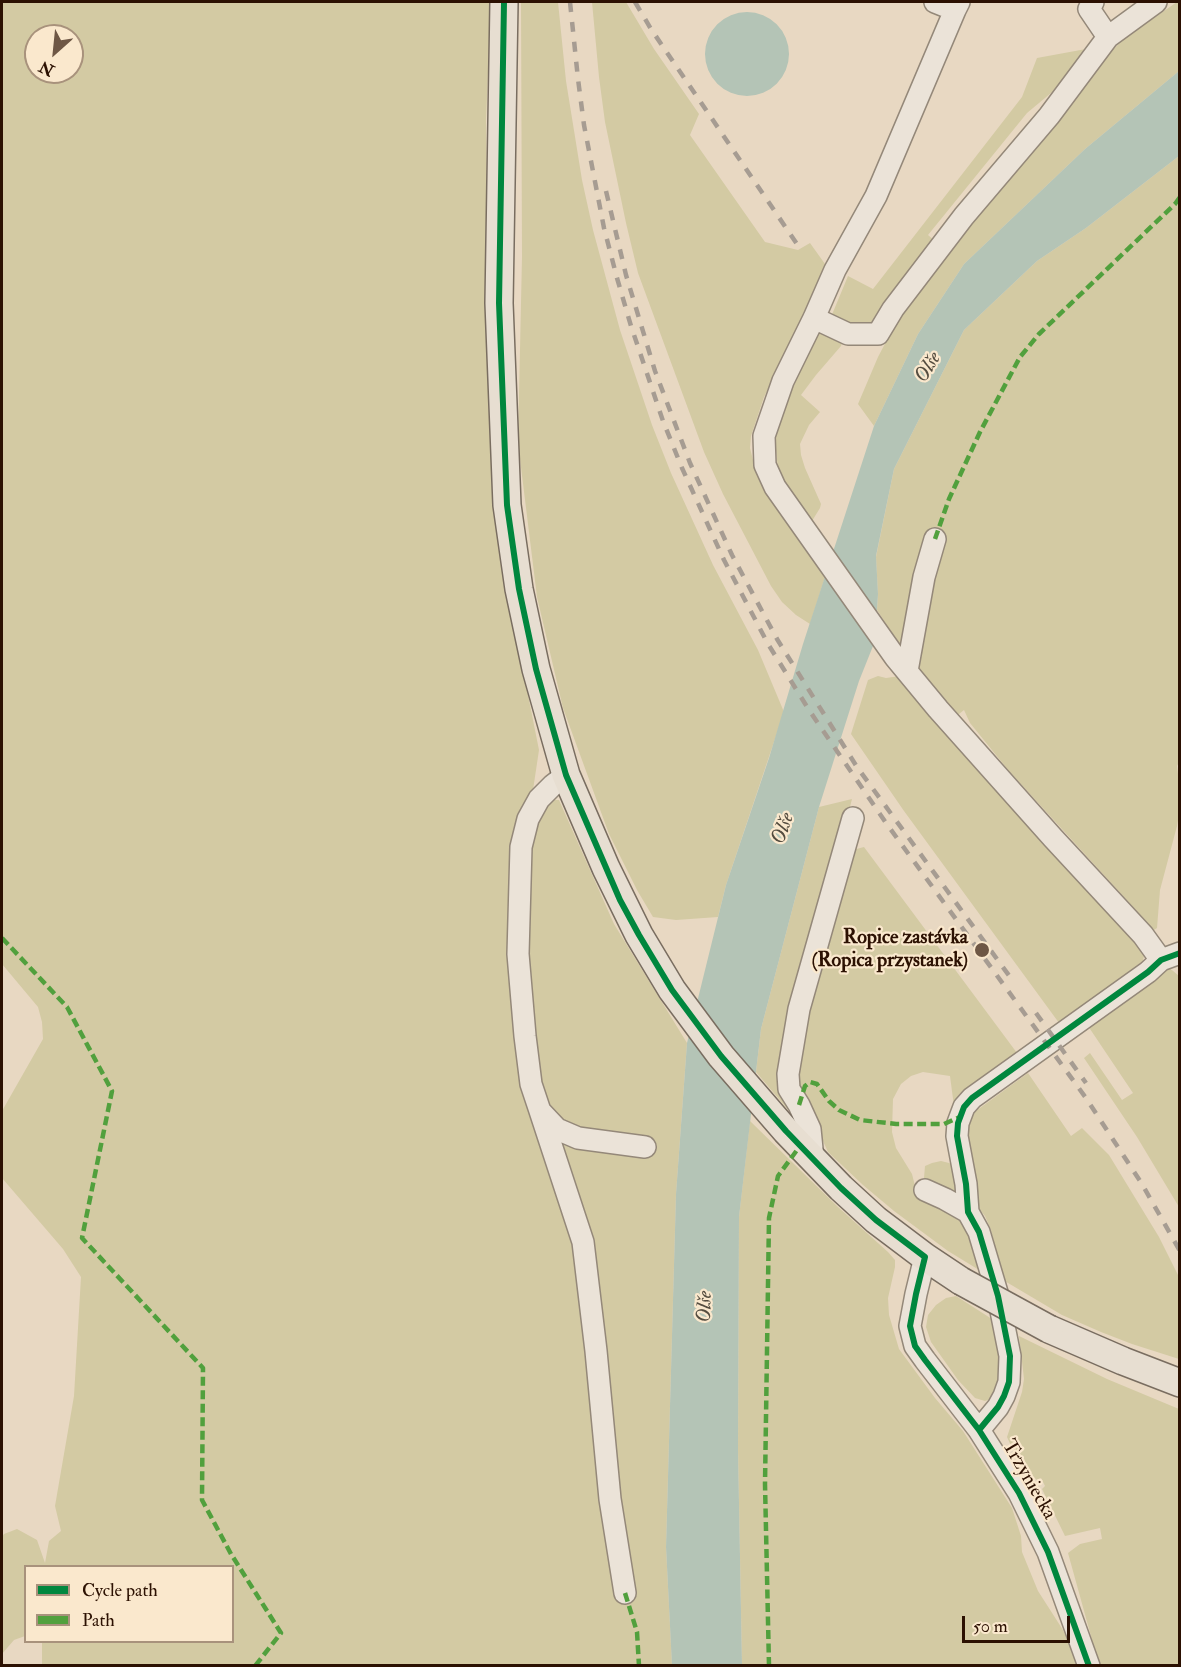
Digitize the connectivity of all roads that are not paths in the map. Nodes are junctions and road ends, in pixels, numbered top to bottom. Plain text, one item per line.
1 (504, 2) edge
2 (935, 2) edge
3 (1093, 2) edge
4 (1156, 2) edge
5 (957, 6) edge
6 (1108, 37) junction
7 (813, 318) junction
8 (934, 539) dead end
9 (901, 664) junction
10 (566, 775) junction
11 (853, 818) dead end
12 (1170, 957) edge
13 (540, 1111) junction
14 (645, 1147) dead end
15 (813, 1159) junction
16 (926, 1191) dead end
17 (968, 1212) junction
18 (925, 1257) junction
19 (1179, 1383) edge
20 (980, 1430) junction
21 (625, 1593) dead end
22 (1089, 1665) edge

1 - 10 main road
2 - 5 street
3 - 6 street
4 - 6 street
5 - 7 street
6 - 7 street
7 - 9 street
8 - 9 street
9 - 12 street
10 - 13 street
10 - 15 main road
11 - 15 street
12 - 17 street
13 - 14 street
13 - 21 street
15 - 18 main road
16 - 17 street
17 - 20 street
18 - 19 main road, bridge
18 - 20 street, Trzyniecka
20 - 22 street, Trzyniecka

